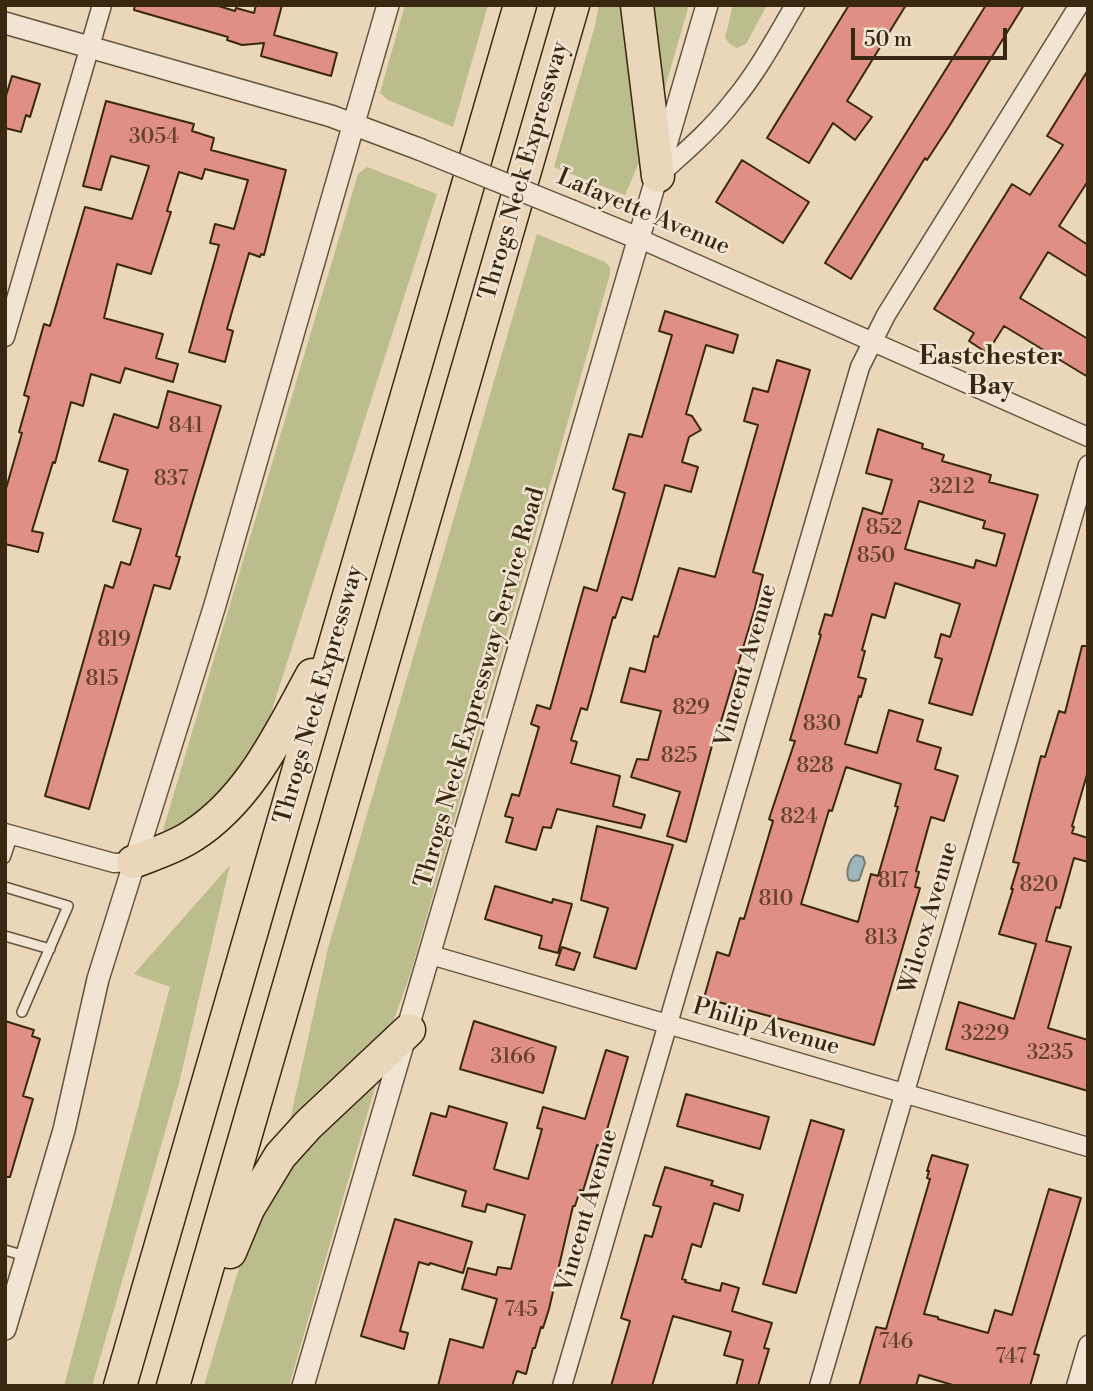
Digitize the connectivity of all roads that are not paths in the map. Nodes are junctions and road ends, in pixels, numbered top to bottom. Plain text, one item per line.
1 (102, 5) edge
2 (388, 5) edge
3 (520, 5) edge
4 (573, 5) edge
5 (637, 5) edge
6 (707, 5) edge
7 (796, 5) edge
8 (1079, 5) edge
9 (5, 23) edge
10 (90, 47) junction
11 (354, 123) junction
12 (658, 176) junction
13 (640, 239) junction
14 (5, 337) edge
15 (872, 341) junction
16 (1088, 437) edge
17 (1088, 465) edge
18 (340, 625) junction
19 (9, 834) edge
20 (5, 858) edge
21 (134, 862) junction
22 (5, 887) edge
23 (5, 936) edge
24 (50, 949) junction
25 (430, 955) junction
26 (23, 1012) dead end
27 (668, 1024) junction
28 (409, 1030) junction
29 (904, 1093) junction
30 (1088, 1147) edge
31 (5, 1250) edge
32 (27, 1256) junction
33 (5, 1329) edge
34 (1088, 1345) edge
35 (120, 1386) edge
36 (174, 1386) edge
37 (303, 1386) edge
38 (562, 1386) edge
39 (820, 1386) edge
40 (1076, 1386) edge

1 - 10 street
2 - 11 street
3 - 18 highway, Throgs Neck Expressway
4 - 36 highway, Throgs Neck Expressway
5 - 12 highway
6 - 12 street, Throgs Neck Expressway Service Road
7 - 12 street
8 - 15 street, Vincent Avenue
9 - 10 street, Lafayette Avenue
10 - 11 street, Lafayette Avenue
10 - 14 street
11 - 13 street, Lafayette Avenue, bridge
11 - 21 street
12 - 13 street, Throgs Neck Expressway Service Road
13 - 15 street, Lafayette Avenue
13 - 25 street, Throgs Neck Expressway Service Road
15 - 16 street, Lafayette Avenue
15 - 27 street, Vincent Avenue
17 - 29 street, Wilcox Avenue
18 - 21 highway
18 - 35 highway, Throgs Neck Expressway
19 - 20 lane
19 - 21 street
21 - 32 street
22 - 24 lane
23 - 24 lane
24 - 26 lane
25 - 27 street, Philip Avenue
25 - 28 street, Throgs Neck Expressway Service Road
27 - 29 street, Philip Avenue
27 - 38 street, Vincent Avenue
28 - 36 highway
28 - 37 street, Throgs Neck Expressway Service Road
29 - 30 street, Philip Avenue
29 - 39 street, Wilcox Avenue
31 - 32 lane
32 - 33 street
34 - 40 street

